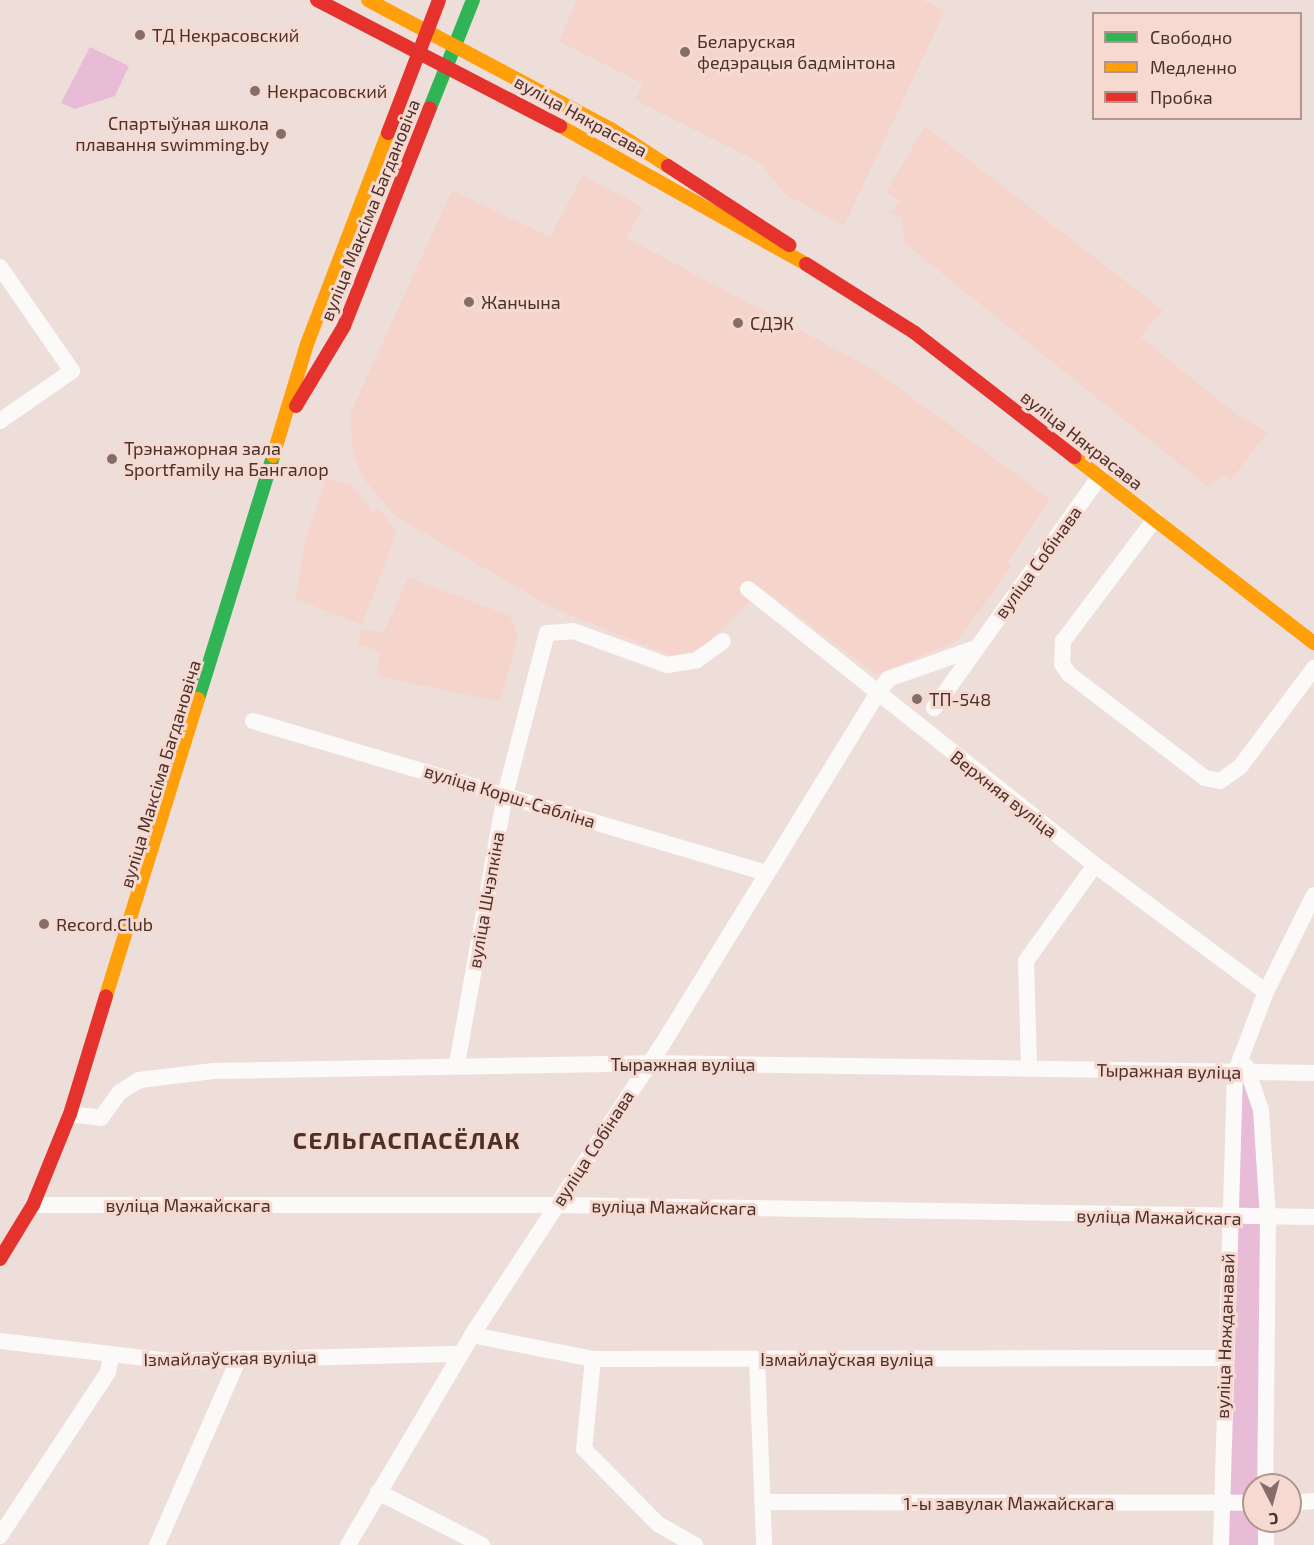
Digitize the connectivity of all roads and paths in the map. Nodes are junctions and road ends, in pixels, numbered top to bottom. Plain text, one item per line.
1 (317, 0) edge
2 (368, 0) edge
3 (439, 0) edge
4 (474, 0) edge
5 (428, 29) junction
6 (455, 44) junction
7 (420, 51) junction
8 (447, 65) junction
9 (0, 267) edge
10 (822, 273) junction
11 (322, 305) junction
12 (327, 359) junction
13 (0, 421) edge
14 (283, 425) junction
15 (1100, 476) junction
16 (1155, 519) junction
17 (748, 590) dead end
18 (723, 641) dead end
19 (1314, 643) edge
20 (976, 648) junction
21 (1314, 668) edge
22 (878, 693) junction
23 (934, 708) dead end
24 (254, 721) dead end
25 (506, 795) junction
26 (1095, 865) junction
27 (766, 873) junction
28 (1314, 895) edge
29 (1266, 992) junction
30 (650, 1063) junction
31 (457, 1064) junction
32 (1029, 1067) junction
33 (1314, 1072) edge
34 (1243, 1073) junction
35 (70, 1114) junction
36 (33, 1205) junction
37 (556, 1205) junction
38 (1314, 1217) edge
39 (1229, 1218) junction
40 (1268, 1218) junction
41 (0, 1259) edge
42 (472, 1335) junction
43 (0, 1341) edge
44 (461, 1354) junction
45 (111, 1358) junction
46 (239, 1358) junction
47 (1224, 1358) junction
48 (593, 1359) junction
49 (757, 1359) junction
50 (1265, 1473) edge
51 (378, 1492) junction
52 (765, 1502) junction
53 (1221, 1503) junction
54 (1242, 1503) edge
55 (0, 1536) edge
56 (158, 1545) edge
57 (348, 1545) edge
58 (482, 1545) edge
59 (695, 1545) edge
60 (764, 1545) edge
61 (1221, 1545) edge

1 - 7 main road, вуліца Някрасава
2 - 5 main road, вуліца Някрасава
3 - 5 main road, вуліца Максіма Багдановіча
4 - 6 main road, вуліца Максіма Багдановіча
5 - 6 main road, вуліца Някрасава
5 - 7 main road, вуліца Максіма Багдановіча
6 - 8 main road, вуліца Максіма Багдановіча
6 - 10 main road, вуліца Някрасава
7 - 8 main road, вуліца Някрасава
7 - 11 main road, вуліца Максіма Багдановіча
8 - 10 main road, вуліца Някрасава
8 - 12 main road, вуліца Максіма Багдановіча
9 - 13 street
10 - 15 main road, вуліца Някрасава
11 - 12 main road
11 - 14 main road, вуліца Максіма Багдановіча
12 - 14 main road, вуліца Максіма Багдановіча
14 - 35 main road, вуліца Максіма Багдановіча
15 - 16 main road, вуліца Някрасава
15 - 20 street, вуліца Собінава
16 - 19 main road, вуліца Някрасава
16 - 21 street
17 - 22 street, Верхняя вуліца
18 - 25 street, вуліца Шчэпкіна
20 - 22 street, вуліца Собінава
20 - 23 street, вуліца Собінава
22 - 26 street, Верхняя вуліца
22 - 27 street, вуліца Собінава
24 - 25 street, вуліца Корш-Сабліна
25 - 27 street, вуліца Корш-Сабліна
25 - 31 street, вуліца Шчэпкіна
26 - 29 street, Верхняя вуліца
26 - 32 street
27 - 30 street, вуліца Собінава
28 - 29 street
29 - 34 street
30 - 31 street, Тыражная вуліца
30 - 32 street, Тыражная вуліца
30 - 37 street, вуліца Собінава
31 - 35 street, Тыражная вуліца
32 - 34 street, Тыражная вуліца
33 - 34 street, Тыражная вуліца
34 - 39 street, вуліца Няжданавай
34 - 40 street
35 - 36 main road, вуліца Максіма Багдановіча
36 - 37 street, вуліца Мажайскага
36 - 41 main road, вуліца Максіма Багдановіча
37 - 39 street, вуліца Мажайскага
37 - 42 street, вуліца Собінава
38 - 40 street, вуліца Мажайскага
39 - 40 street, вуліца Мажайскага
39 - 47 street, вуліца Няжданавай
40 - 50 street
42 - 44 street, вуліца Собінава
42 - 48 street, Ізмайлаўская вуліца
43 - 45 street, Ізмайлаўская вуліца
44 - 46 street, Ізмайлаўская вуліца
44 - 51 street, вуліца Собінава
45 - 46 street, Ізмайлаўская вуліца
45 - 55 street
46 - 56 street
47 - 49 street, Ізмайлаўская вуліца
47 - 53 street, вуліца Няжданавай
48 - 49 street, Ізмайлаўская вуліца
48 - 59 street
49 - 52 street
51 - 57 street, вуліца Собінава
51 - 58 street
52 - 53 street, 1-ы завулак Мажайскага
52 - 60 street
53 - 54 street, 1-ы завулак Мажайскага
53 - 61 street, вуліца Няжданавай

